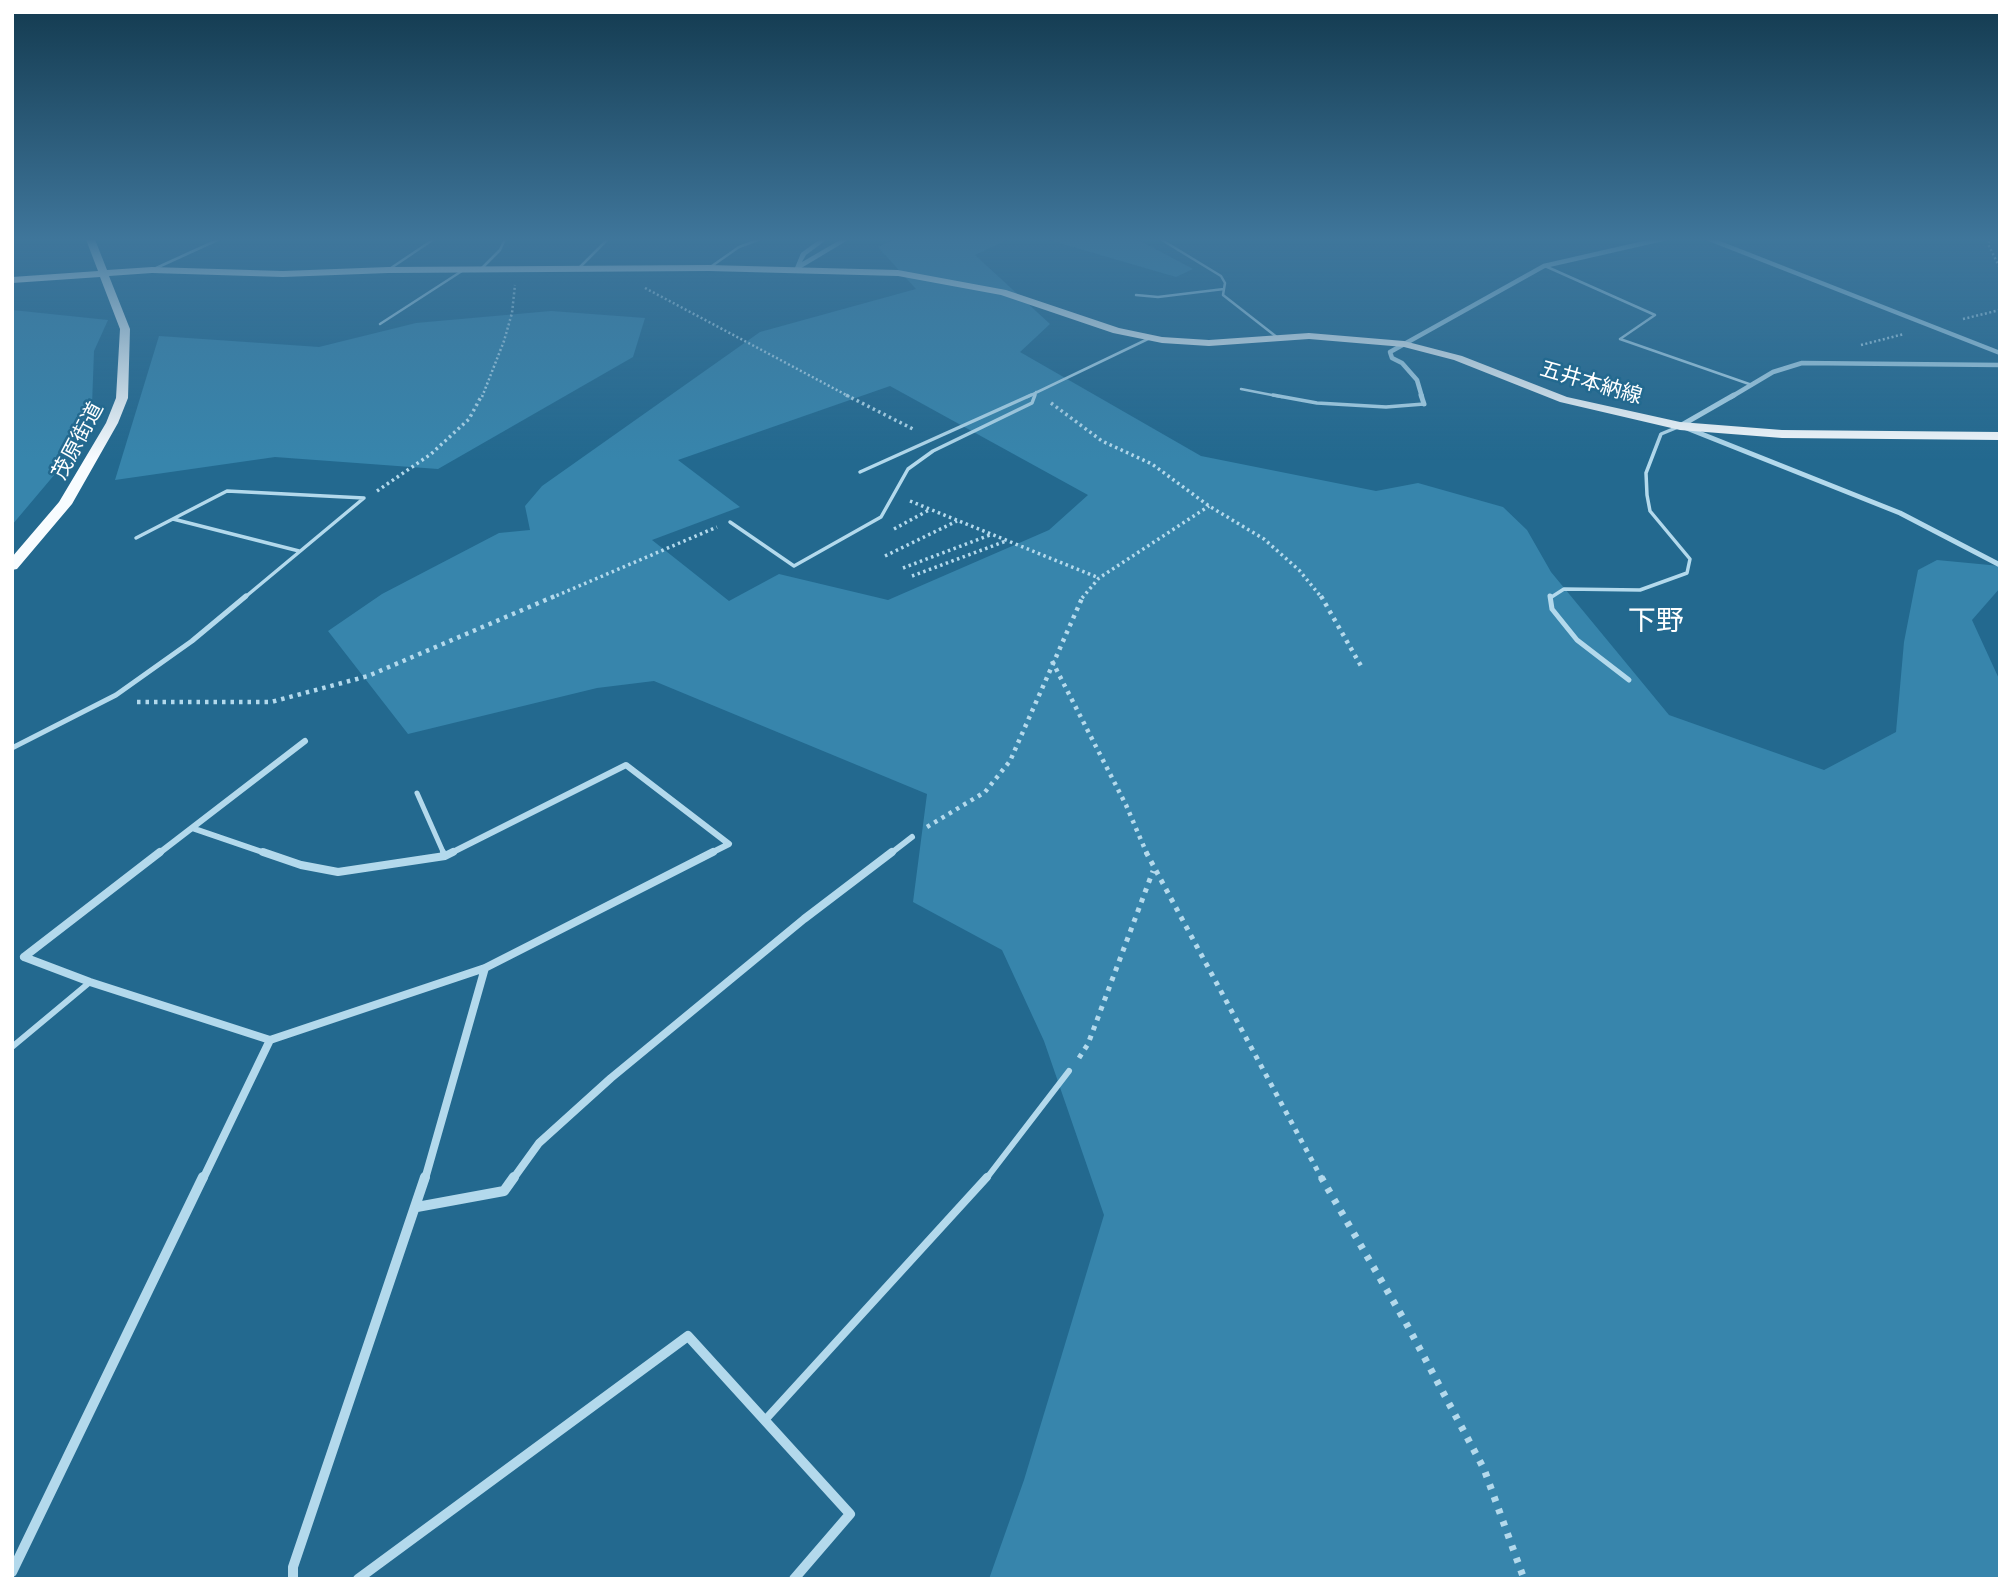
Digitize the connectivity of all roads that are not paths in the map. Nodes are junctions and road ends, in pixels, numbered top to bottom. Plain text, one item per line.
1 (118, 311) edge
2 (400, 311) edge
3 (1064, 311) edge
4 (1244, 311) edge
5 (1463, 311) edge
6 (1647, 311) edge
7 (1893, 311) edge
8 (380, 324) dead end
9 (1150, 338) junction
10 (1278, 338) junction
11 (1404, 344) junction
12 (2000, 353) edge
13 (2000, 365) edge
14 (1752, 385) junction
15 (1241, 389) dead end
16 (1036, 393) junction
17 (1424, 404) joint
18 (1681, 426) junction
19 (2000, 436) edge
20 (860, 472) dead end
21 (364, 498) joint
22 (173, 519) junction
23 (730, 522) road end
24 (136, 538) dead end
25 (299, 551) junction
26 (2000, 565) edge
27 (12, 566) edge
28 (1629, 680) dead end
29 (305, 741) dead end
30 (12, 748) edge
31 (417, 793) dead end
32 (192, 828) junction
33 (912, 836) road end
34 (445, 856) junction
35 (485, 968) junction
36 (90, 982) junction
37 (270, 1040) junction
38 (12, 1047) edge
39 (1069, 1071) road end
40 (417, 1207) junction
41 (765, 1420) junction
42 (12, 1572) edge
43 (293, 1579) edge
44 (358, 1579) edge
45 (794, 1579) edge

1 - 27 main road, 茂原街道
2 - 8 lane
3 - 9 main road, 五井本納線
4 - 10 lane
5 - 11 street
6 - 14 lane
7 - 12 street
9 - 10 main road, 五井本納線
9 - 16 lane
10 - 11 main road, 五井本納線
11 - 17 street
11 - 18 main road, 五井本納線
13 - 14 street
14 - 18 street
15 - 17 lane
16 - 20 lane
16 - 23 lane
18 - 19 main road, 五井本納線
18 - 26 street
18 - 28 lane
21 - 22 lane
21 - 25 lane
22 - 24 lane
22 - 25 lane
25 - 30 lane
29 - 32 street
31 - 34 lane
32 - 34 street
32 - 36 street
33 - 40 street
34 - 35 street
35 - 37 street
35 - 40 street
36 - 37 street
36 - 38 lane
37 - 42 street
39 - 41 lane
40 - 43 street
41 - 44 street
41 - 45 street

